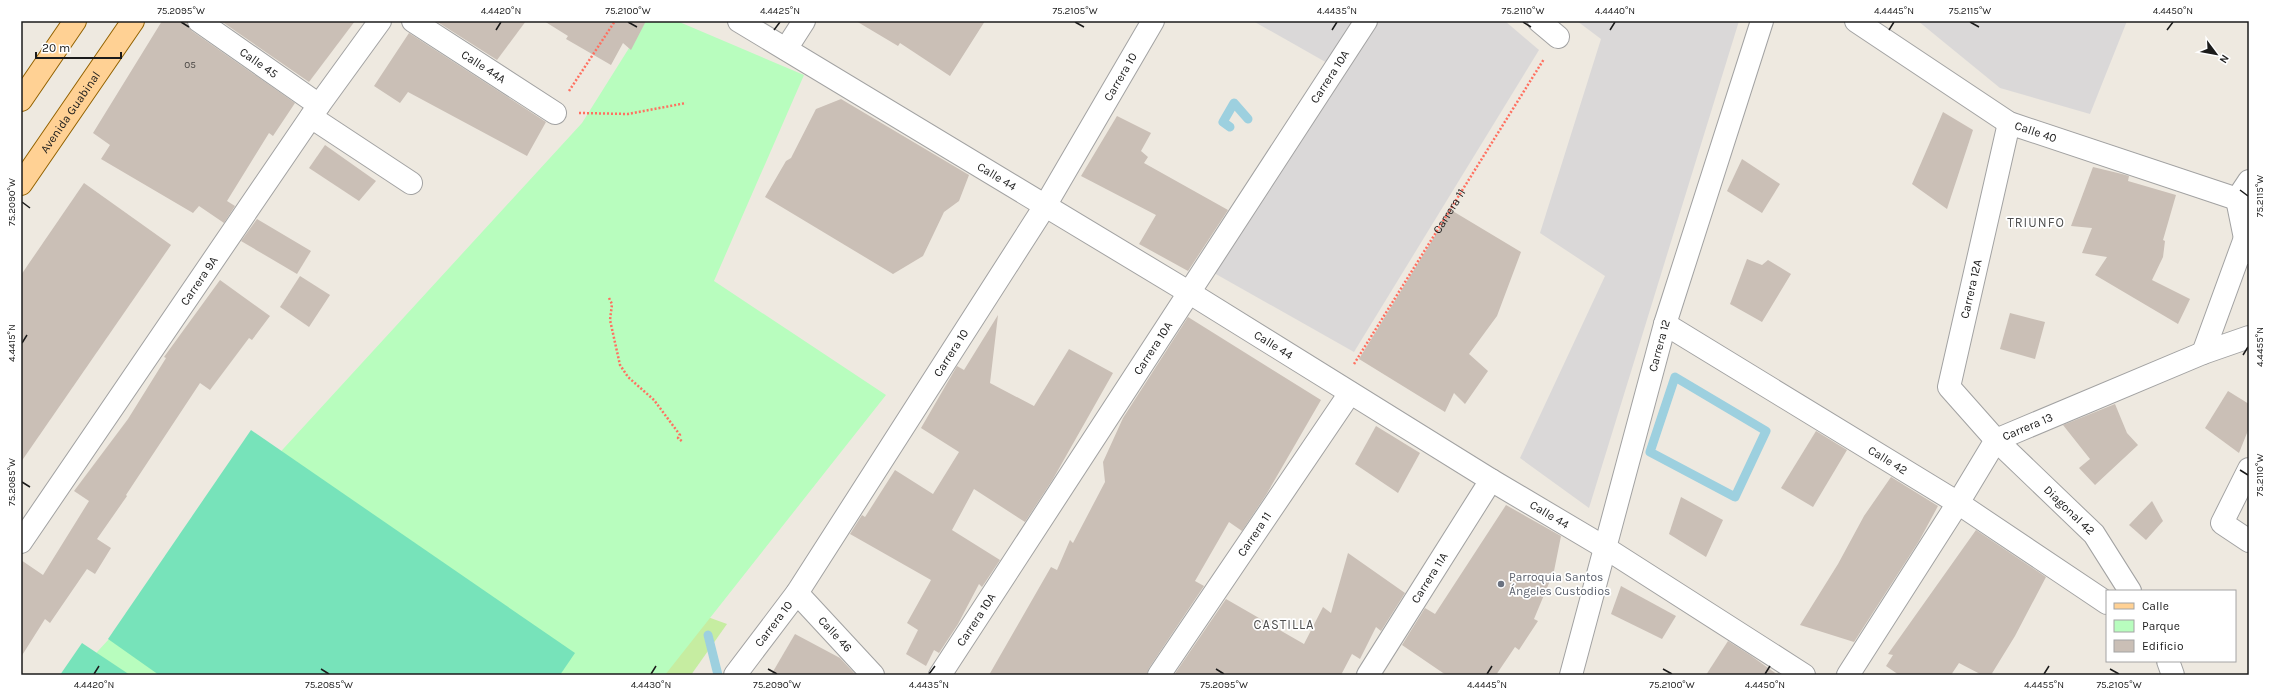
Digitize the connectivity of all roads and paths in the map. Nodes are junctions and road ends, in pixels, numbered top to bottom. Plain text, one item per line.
1 (76, 21) edge
2 (133, 21) edge
3 (199, 21) edge
4 (380, 21) edge
5 (413, 21) edge
6 (615, 21) edge
7 (804, 21) edge
8 (1153, 21) edge
9 (1366, 21) edge
10 (1539, 21) edge
11 (1762, 21) edge
12 (1856, 21) edge
13 (747, 26) edge
14 (1558, 37) joint
15 (786, 49) junction
16 (21, 100) edge
17 (686, 103) dead end
18 (315, 111) junction
19 (555, 113) junction
20 (2009, 122) junction
21 (2249, 181) edge
22 (411, 183) dead end
23 (21, 184) edge
24 (2237, 199) junction
25 (1045, 206) junction
26 (2247, 247) edge
27 (1190, 293) junction
28 (609, 298) dead end
29 (1665, 324) junction
30 (2249, 337) edge
31 (2203, 353) junction
32 (1345, 389) junction
33 (1996, 440) junction
34 (684, 442) dead end
35 (2249, 469) edge
36 (1491, 480) junction
37 (1958, 503) junction
38 (2249, 541) edge
39 (21, 542) edge
40 (1604, 547) junction
41 (2129, 590) edge
42 (797, 593) junction
43 (2106, 602) edge
44 (2168, 662) edge
45 (735, 675) edge
46 (873, 675) edge
47 (940, 675) edge
48 (1159, 675) edge
49 (1368, 675) edge
50 (1571, 675) edge
51 (1804, 675) edge
52 (1848, 675) edge
53 (2173, 675) edge

1 - 16 main road
2 - 23 main road, Avenida Guabinal
3 - 18 street, Calle 45
4 - 18 street, Carrera 9A
5 - 19 street, Calle 44A
6 - 19 path
7 - 15 street
8 - 25 street, Carrera 10
9 - 27 street, Carrera 10A
10 - 14 street
11 - 29 street, Carrera 12
12 - 20 street, Calle 40
13 - 15 street, Calle 44
14 - 32 path, Carrera 11
15 - 25 street, Calle 44
17 - 19 path
18 - 22 street, Calle 45
18 - 39 street, Carrera 9A
20 - 24 street, Calle 40
20 - 33 street, Carrera 12A
21 - 24 street
24 - 26 street
25 - 27 street, Calle 44
25 - 42 street, Carrera 10
26 - 31 street
27 - 32 street, Calle 44
27 - 47 street, Carrera 10A
28 - 34 path
29 - 37 street, Calle 42
29 - 40 street, Carrera 12
30 - 31 street, Carrera 13
31 - 33 street, Carrera 13
32 - 36 street, Calle 44
32 - 48 street, Carrera 11
33 - 37 street, Carrera 13
33 - 41 street, Diagonal 42
35 - 38 street
36 - 40 street, Calle 44
36 - 49 street, Carrera 11A
37 - 43 street, Calle 42
37 - 52 street, Carrera 13
40 - 50 street, Carrera 12
40 - 51 street, Calle 44
42 - 45 street, Carrera 10
42 - 46 street, Calle 46
44 - 53 street

